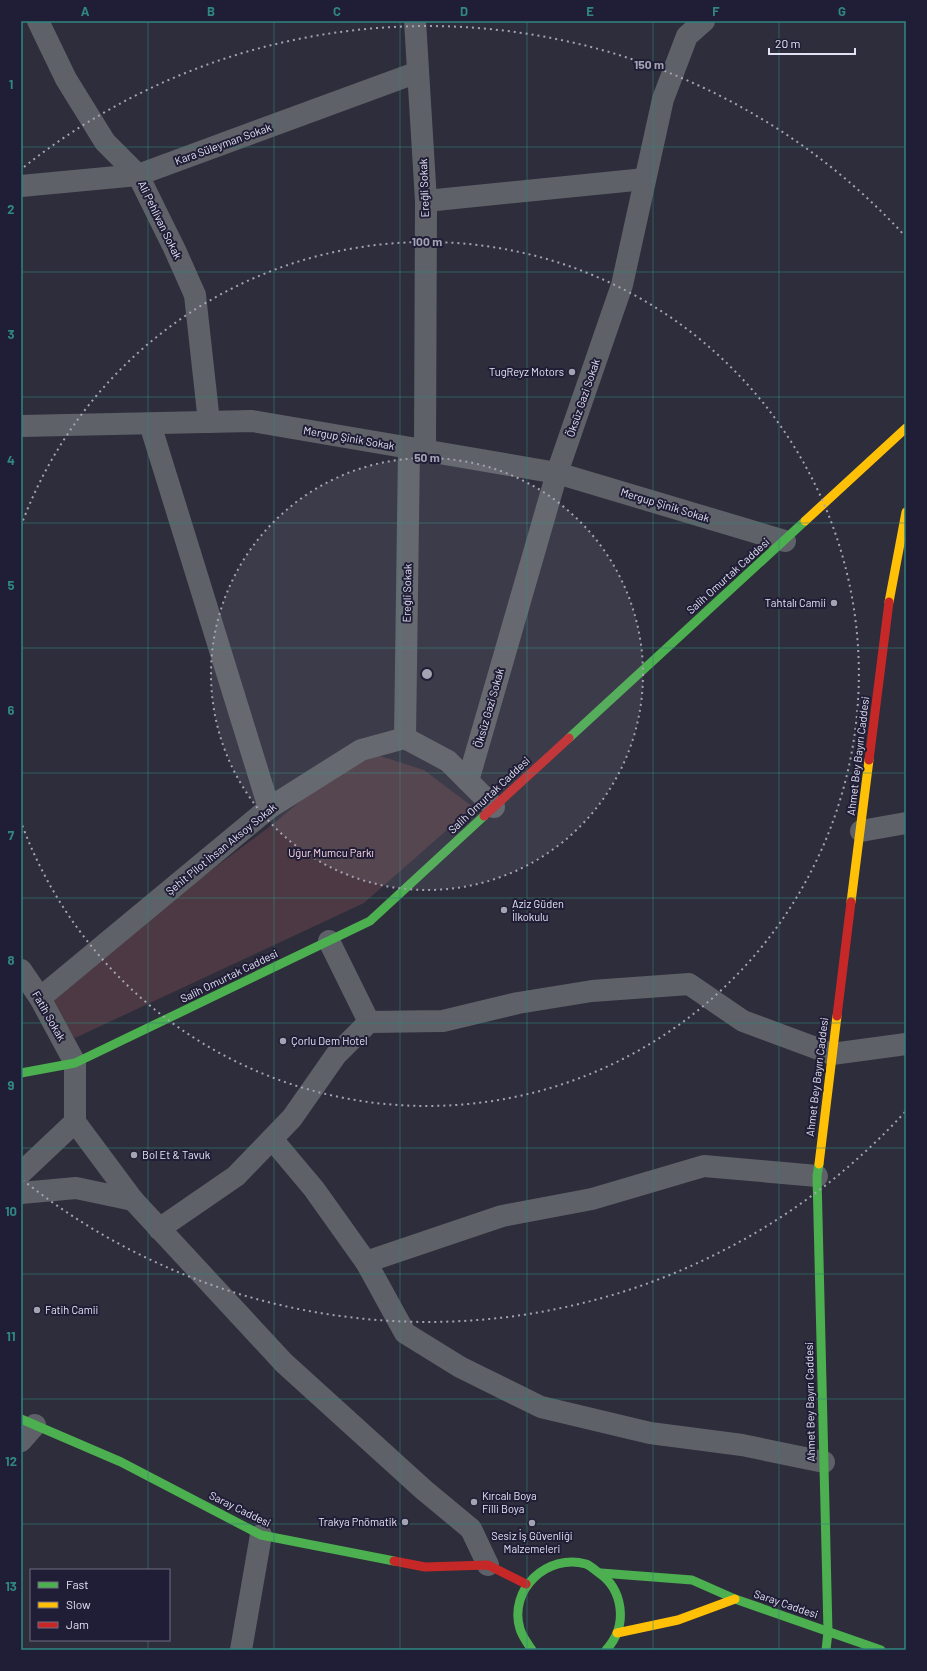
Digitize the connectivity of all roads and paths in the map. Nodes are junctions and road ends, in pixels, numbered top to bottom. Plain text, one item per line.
1 (38, 21) edge
2 (415, 21) edge
3 (704, 21) edge
4 (418, 72) junction
5 (138, 175) junction
6 (645, 179) junction
7 (21, 186) edge
8 (426, 201) junction
9 (209, 422) junction
10 (150, 424) junction
11 (21, 426) edge
12 (906, 428) edge
13 (417, 450) junction
14 (557, 473) junction
15 (906, 512) edge
16 (785, 541) junction
17 (405, 738) junction
18 (468, 781) junction
19 (494, 807) junction
20 (268, 808) junction
21 (906, 823) edge
22 (861, 832) junction
23 (329, 941) junction
24 (21, 970) edge
25 (40, 998) junction
26 (369, 1022) junction
27 (906, 1044) edge
28 (832, 1054) junction
29 (76, 1063) junction
30 (21, 1073) edge
31 (75, 1122) junction
32 (272, 1139) junction
33 (21, 1173) edge
34 (817, 1176) junction
35 (21, 1193) edge
36 (133, 1200) junction
37 (159, 1229) junction
38 (366, 1262) junction
39 (26, 1428) edge
40 (824, 1462) junction
41 (261, 1535) junction
42 (488, 1565) junction
43 (601, 1573) junction
44 (526, 1584) junction
45 (735, 1599) junction
46 (828, 1632) junction
47 (617, 1633) junction
48 (241, 1650) edge
49 (532, 1650) edge
50 (606, 1650) edge
51 (826, 1650) edge
52 (881, 1650) edge

1 - 5 street, Ali Pehlivan Sokak
2 - 4 street, Ereğli Sokak
3 - 6 street, Öksüz Gazi Sokak
4 - 5 street, Kara Süleyman Sokak
4 - 8 street, Ereğli Sokak
5 - 7 street, Kara Süleyman Sokak
5 - 9 street, Ali Pehlivan Sokak
6 - 8 street
6 - 14 street, Öksüz Gazi Sokak
8 - 13 street, Ereğli Sokak
9 - 10 street, Mergup Şinik Sokak
9 - 13 street, Mergup Şinik Sokak
10 - 11 street, Mergup Şinik Sokak
10 - 20 street
12 - 16 main road, Salih Omurtak Caddesi
13 - 14 street, Mergup Şinik Sokak
13 - 17 street, Ereğli Sokak
14 - 16 street, Mergup Şinik Sokak
14 - 18 street, Öksüz Gazi Sokak
15 - 22 main road, Ahmet Bey Bayırı Caddesi
16 - 19 main road, Salih Omurtak Caddesi
17 - 18 street
17 - 20 street, Şehit Pilot İhsan Aksoy Sokak
18 - 19 street
19 - 23 main road, Salih Omurtak Caddesi
20 - 25 street, Şehit Pilot İhsan Aksoy Sokak
21 - 22 street
22 - 28 main road, Ahmet Bey Bayırı Caddesi
23 - 26 street
23 - 29 main road, Salih Omurtak Caddesi
24 - 25 street, Fatih Sokak
25 - 29 street, Fatih Sokak
26 - 28 street
26 - 32 street
27 - 28 street
28 - 34 main road, Ahmet Bey Bayırı Caddesi
29 - 30 main road, Salih Omurtak Caddesi
29 - 31 street
31 - 33 street
31 - 36 street
32 - 37 street
32 - 38 street
34 - 38 street
34 - 40 main road, Ahmet Bey Bayırı Caddesi
35 - 36 street
36 - 37 street
37 - 42 street
38 - 40 street
39 - 41 main road, Saray Caddesi
40 - 46 main road, Ahmet Bey Bayırı Caddesi
41 - 42 main road, Saray Caddesi
41 - 48 street
42 - 44 main road
43 - 44 main road
43 - 45 main road, Saray Caddesi
43 - 47 main road
44 - 49 main road
45 - 46 main road, Saray Caddesi
45 - 47 main road
46 - 51 main road, Ahmet Bey Bayırı Caddesi
46 - 52 main road, Saray Caddesi
47 - 50 main road

